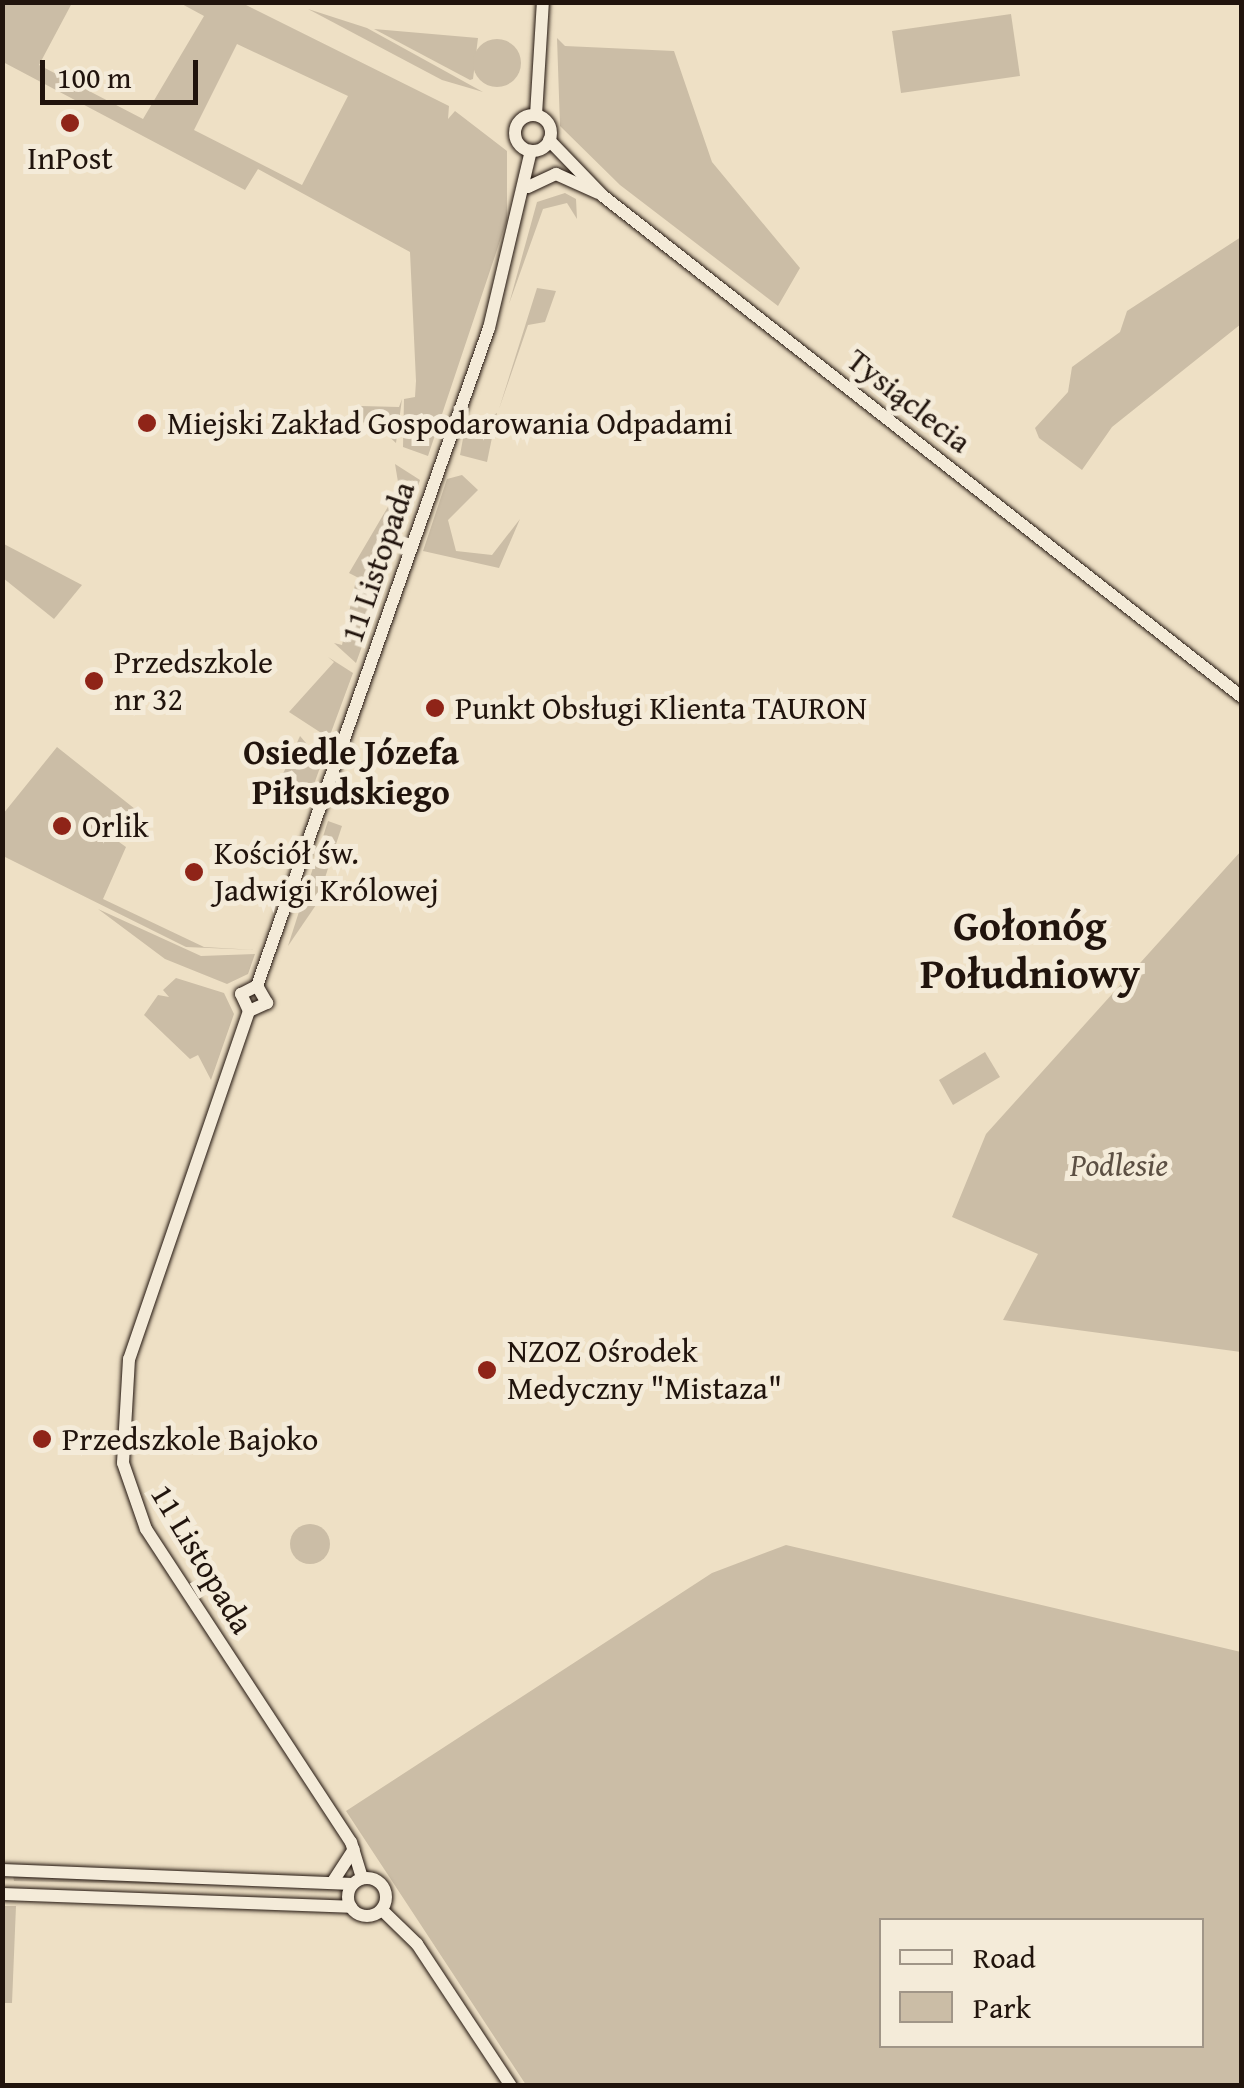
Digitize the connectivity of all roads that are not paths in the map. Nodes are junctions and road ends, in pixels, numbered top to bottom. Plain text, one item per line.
1 (543, 2) edge
2 (536, 115) junction
3 (549, 140) junction
4 (531, 151) junction
5 (528, 187) junction
6 (603, 196) junction
7 (1242, 698) edge
8 (354, 1849) junction
9 (2, 1870) edge
10 (358, 1881) junction
11 (330, 1884) junction
12 (2, 1894) edge
13 (351, 1907) junction
14 (382, 1910) junction
15 (511, 2086) edge

1 - 2 street
2 - 3 street, Tysiąclecia
2 - 4 street, 11 Listopada
3 - 4 street
3 - 6 street, Tysiąclecia
4 - 5 street, 11 Listopada
5 - 6 street
5 - 8 street, 11 Listopada
6 - 7 street, Tysiąclecia
8 - 10 street, 11 Listopada
8 - 11 street
9 - 11 street
10 - 11 street
10 - 13 street
10 - 14 street
12 - 13 street
13 - 14 street
14 - 15 street

